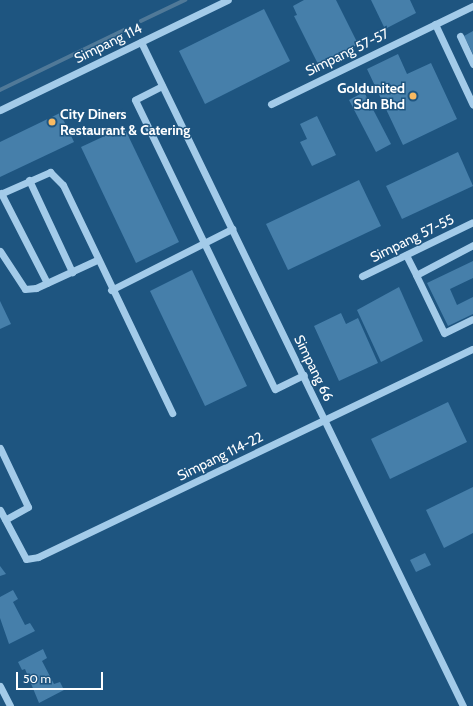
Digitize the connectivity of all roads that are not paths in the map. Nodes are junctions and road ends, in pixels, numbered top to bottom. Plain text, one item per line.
1 (228, 0) edge
2 (473, 6) edge
3 (435, 24) junction
4 (460, 36) dead end
5 (141, 42) junction
6 (473, 64) edge
7 (162, 86) junction
8 (271, 104) dead end
9 (473, 105) edge
10 (0, 110) edge
11 (29, 180) junction
12 (1, 194) edge
13 (473, 222) edge
14 (232, 229) junction
15 (205, 243) junction
16 (473, 245) edge
17 (0, 251) edge
18 (406, 255) junction
19 (97, 260) junction
20 (72, 272) junction
21 (416, 274) junction
22 (362, 276) dead end
23 (47, 283) junction
24 (111, 290) junction
25 (473, 319) edge
26 (473, 349) edge
27 (304, 375) junction
28 (172, 413) dead end
29 (326, 420) junction
30 (0, 448) edge
31 (0, 510) edge
32 (4, 520) junction
33 (0, 686) edge
34 (10, 706) edge
35 (463, 706) edge

1 - 5 street, Simpang 114
2 - 3 street, Simpang 57-57
3 - 8 street, Simpang 57-57
3 - 9 street
4 - 6 street
5 - 7 street, Simpang 66
5 - 10 street, Simpang 114
7 - 14 street, Simpang 66
7 - 15 street
11 - 12 street
11 - 19 street
11 - 20 street
12 - 23 street
13 - 18 street, Simpang 57-55
14 - 15 street
14 - 27 street, Simpang 66
15 - 24 street
15 - 27 street
16 - 21 street
17 - 23 street
18 - 21 street
18 - 22 street, Simpang 57-55
19 - 20 street
19 - 24 street
20 - 23 street
21 - 25 street
24 - 28 street
26 - 29 street, Simpang 114-22
27 - 29 street, Simpang 66
29 - 32 street, Simpang 114-22
29 - 35 street, Simpang 66
30 - 32 street
31 - 32 street, Simpang 114-22
33 - 34 street

